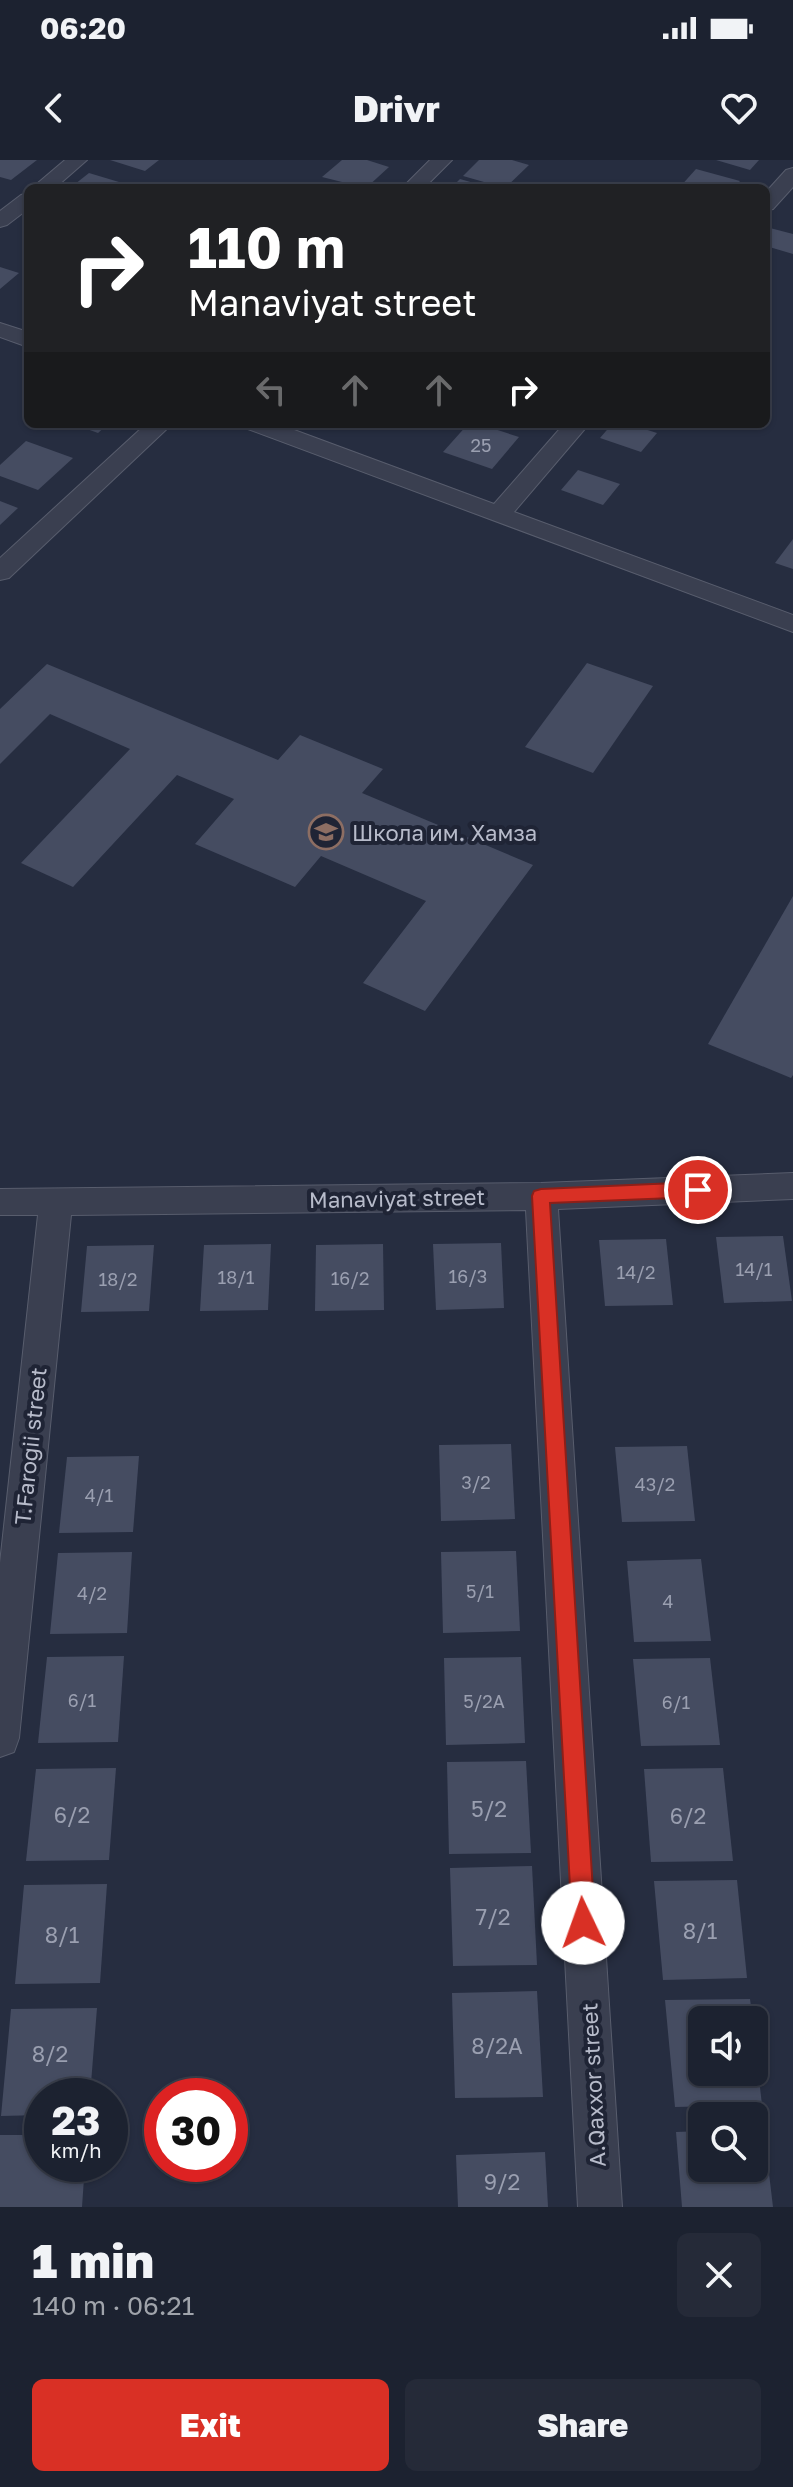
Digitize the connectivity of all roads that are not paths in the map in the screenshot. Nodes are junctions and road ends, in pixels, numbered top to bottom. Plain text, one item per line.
1 (77, 160) edge
2 (442, 160) edge
3 (793, 174) edge
4 (47, 184) edge
5 (416, 184) edge
6 (770, 200) edge
7 (24, 202) edge
8 (0, 221) edge
9 (0, 330) edge
10 (24, 339) edge
11 (156, 428) edge
12 (267, 428) edge
13 (574, 428) edge
14 (499, 514) junction
15 (0, 572) edge
16 (793, 624) edge
17 (793, 1186) edge
18 (541, 1196) junction
19 (56, 1201) junction
20 (0, 1202) edge
21 (0, 1738) edge
22 (600, 2207) edge

1 - 4 street
2 - 5 street
3 - 6 street
7 - 8 street
9 - 10 street
11 - 15 street
12 - 14 street
13 - 14 street
14 - 16 street
17 - 18 street, Manaviyat street
18 - 19 street, Manaviyat street
18 - 22 street, A.Qaxxor street
19 - 20 street, Manaviyat street
19 - 21 street, T.Farogii street

